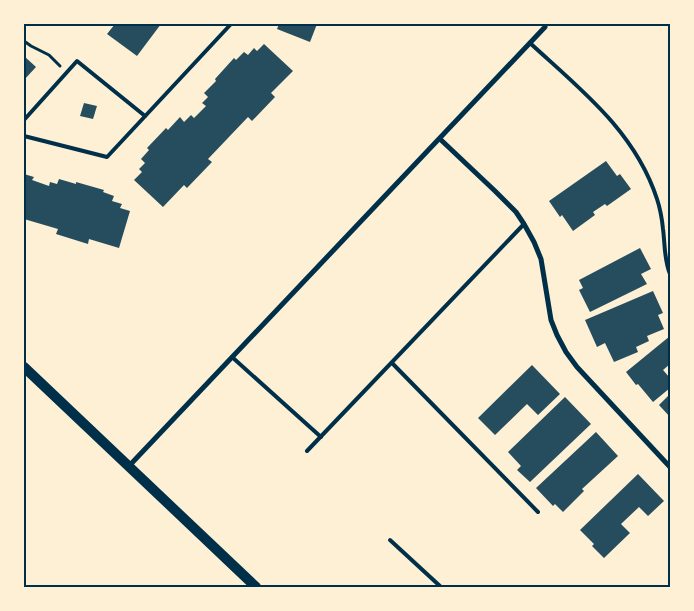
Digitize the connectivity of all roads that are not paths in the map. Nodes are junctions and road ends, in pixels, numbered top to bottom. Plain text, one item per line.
1 (231, 24) edge
2 (545, 27) dead end
3 (530, 43) junction
4 (145, 116) junction
5 (24, 120) edge
6 (24, 136) edge
7 (440, 139) junction
8 (524, 224) junction
9 (670, 274) edge
10 (232, 357) junction
11 (392, 363) junction
12 (24, 367) edge
13 (321, 436) junction
14 (307, 452) dead end
15 (128, 466) junction
16 (670, 467) edge
17 (538, 512) dead end
18 (390, 540) dead end
19 (256, 587) edge
20 (441, 587) edge

1 - 4 lane
2 - 3 street
3 - 7 street
3 - 9 lane
4 - 5 lane
4 - 6 lane
7 - 8 street
7 - 10 street
8 - 11 lane
8 - 16 street
10 - 13 lane
10 - 15 street
11 - 13 lane
11 - 17 lane
12 - 15 main road
13 - 14 lane
15 - 19 main road
18 - 20 lane

